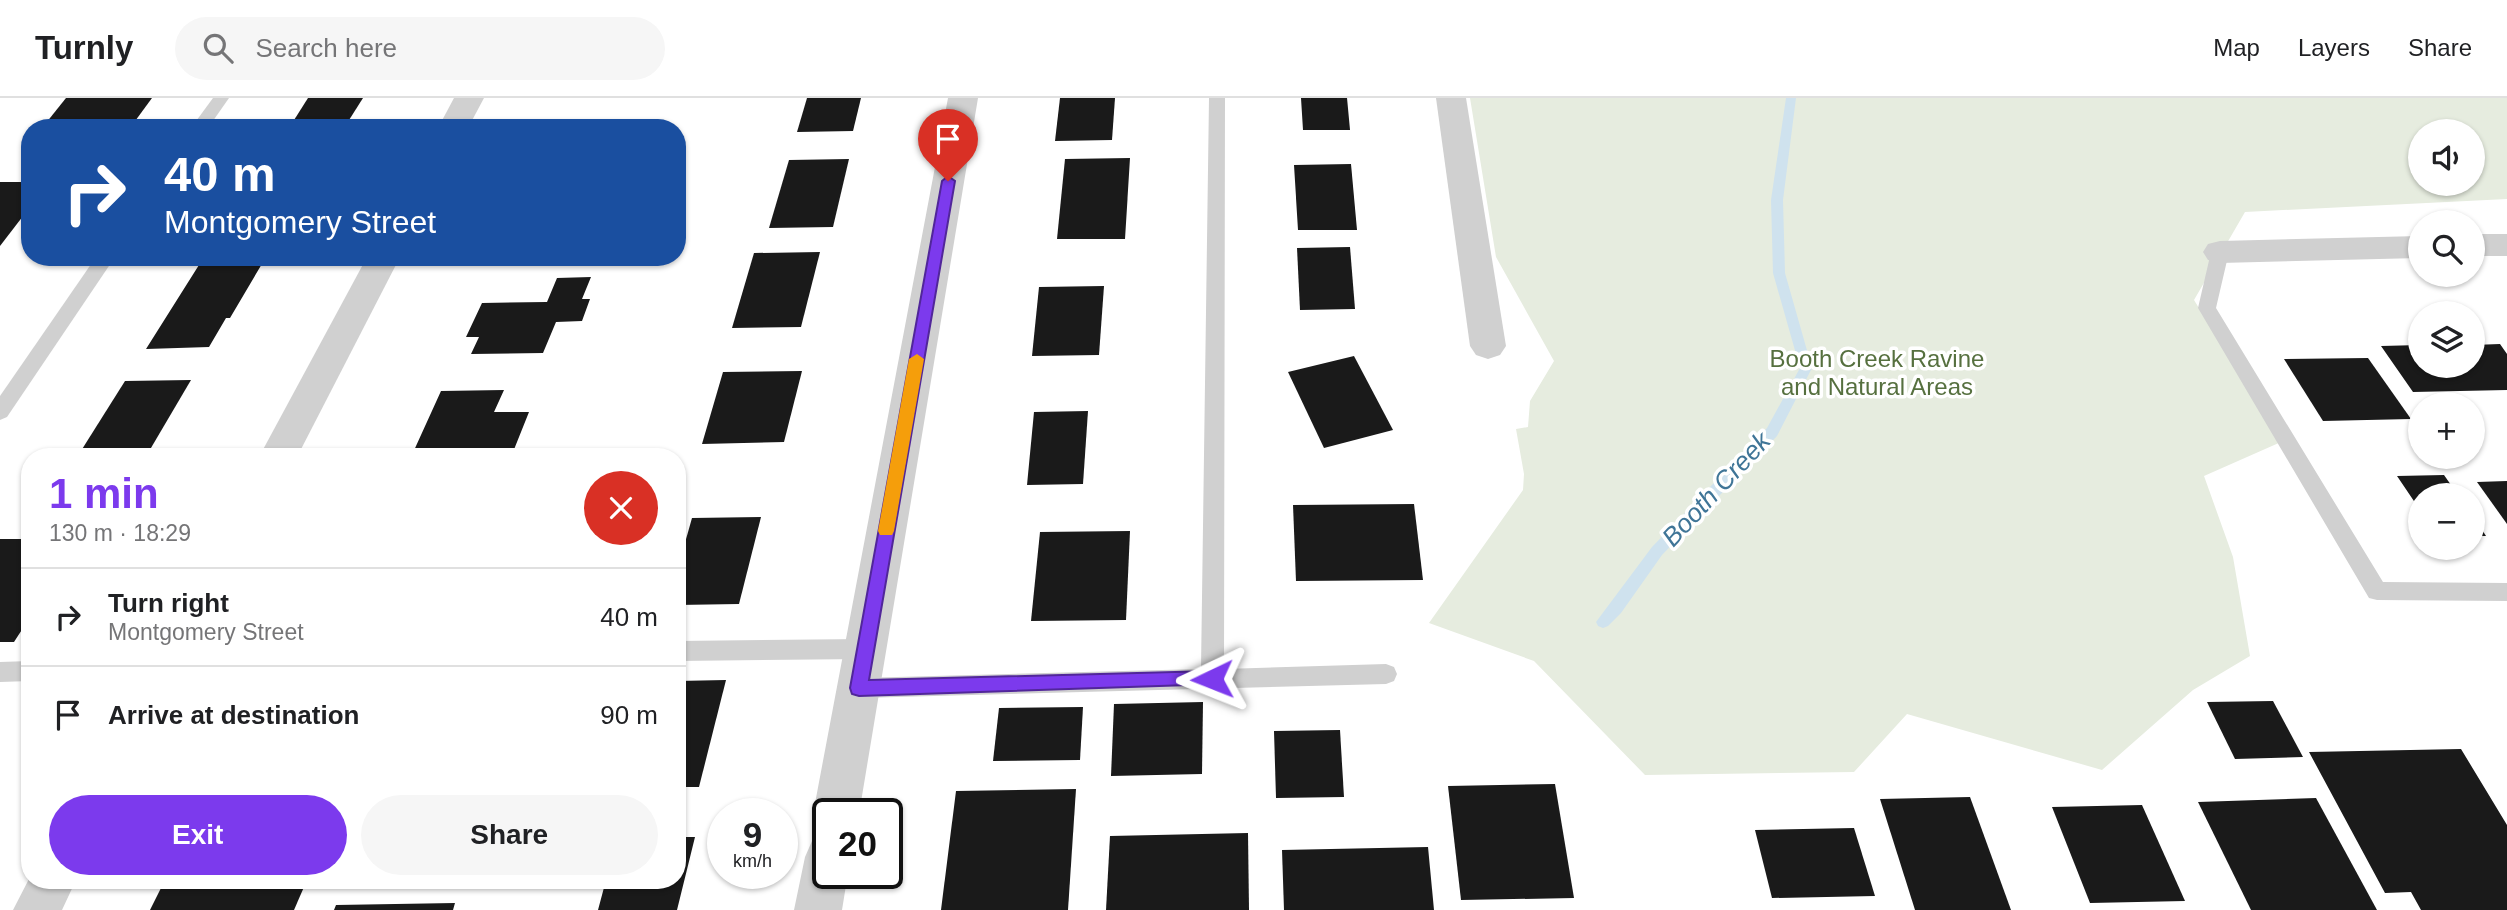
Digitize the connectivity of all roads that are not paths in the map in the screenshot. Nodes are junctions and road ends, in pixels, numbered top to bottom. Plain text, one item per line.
1 (221, 98) edge
2 (469, 98) edge
3 (963, 98) edge
4 (1217, 98) edge
5 (1451, 98) edge
6 (206, 119) edge
7 (458, 119) edge
8 (2507, 244) edge
9 (2485, 245) edge
10 (2408, 247) edge
11 (2220, 252) joint
12 (100, 266) edge
13 (379, 266) edge
14 (1488, 346) dead end
15 (0, 412) edge
16 (283, 448) edge
17 (2507, 592) edge
18 (865, 649) junction
19 (686, 651) edge
20 (21, 671) edge
21 (0, 672) edge
22 (1386, 674) dead end
23 (1212, 679) junction
24 (859, 688) junction
25 (839, 798) edge
26 (48, 889) edge
27 (822, 889) edge
28 (37, 910) edge
29 (818, 910) edge

1 - 6 lane
2 - 7 street
3 - 18 street
4 - 23 lane
5 - 14 street
8 - 9 street
10 - 11 street
11 - 17 lane
12 - 15 lane
13 - 16 street
18 - 19 lane
18 - 24 street
20 - 21 lane
22 - 23 lane
23 - 24 lane
24 - 25 street
26 - 28 street
27 - 29 street

